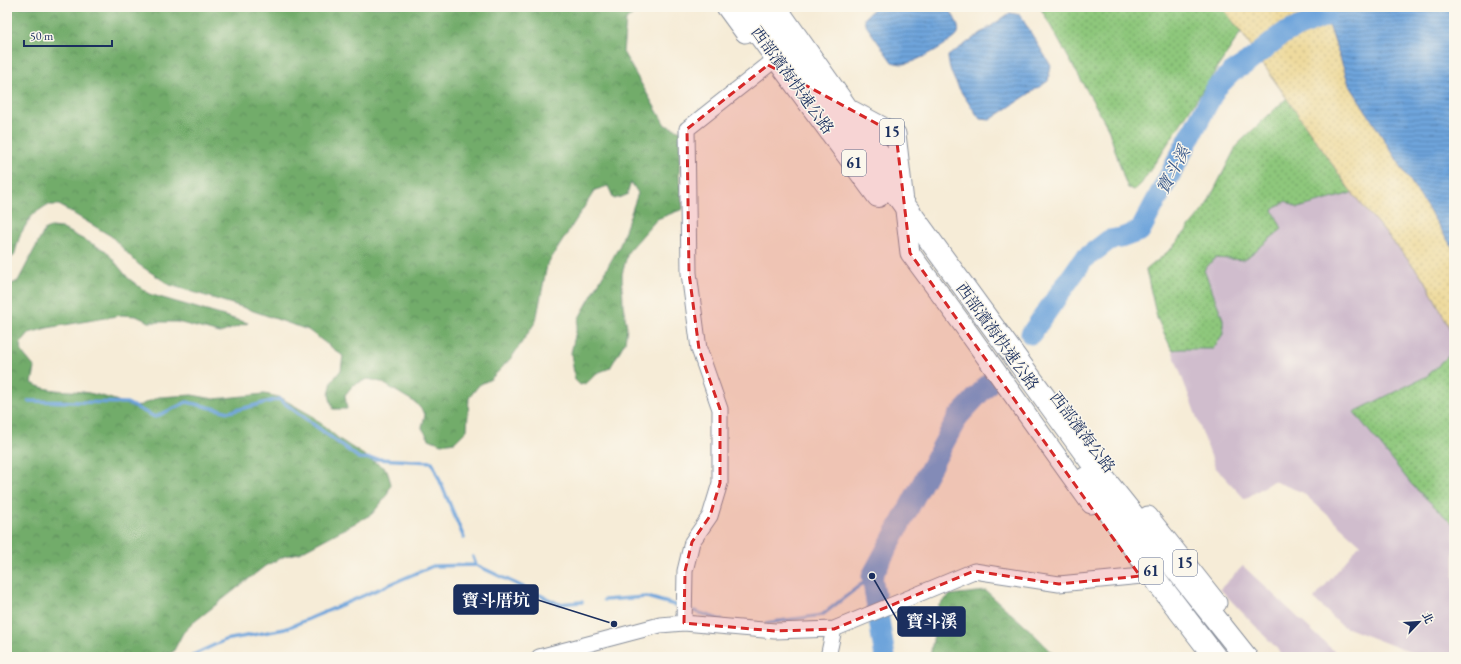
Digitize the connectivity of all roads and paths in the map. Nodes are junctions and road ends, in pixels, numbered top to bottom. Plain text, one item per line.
1 (726, 7) edge
2 (739, 7) edge
3 (760, 7) edge
4 (777, 7) edge
5 (768, 65) junction
6 (975, 314) junction
7 (1095, 479) junction
8 (1141, 576) junction
9 (684, 622) junction
10 (836, 628) junction
11 (538, 657) edge
12 (828, 657) edge
13 (1202, 657) edge
14 (1215, 657) edge
15 (1246, 657) edge
16 (1258, 657) edge

1 - 5 main road, 15
2 - 6 highway, 西部濱海快速公路 / 61
3 - 6 highway, 西部濱海快速公路 / 61
4 - 16 main road, 西部濱海公路 / 15
5 - 8 main road, 15
5 - 9 street
6 - 7 highway, 西部濱海快速公路 / 61
7 - 14 highway, 西部濱海快速公路 / 61
7 - 15 highway, 西部濱海快速公路 / 61
8 - 10 street
8 - 13 main road, 15
9 - 10 street
9 - 11 street
10 - 12 street

